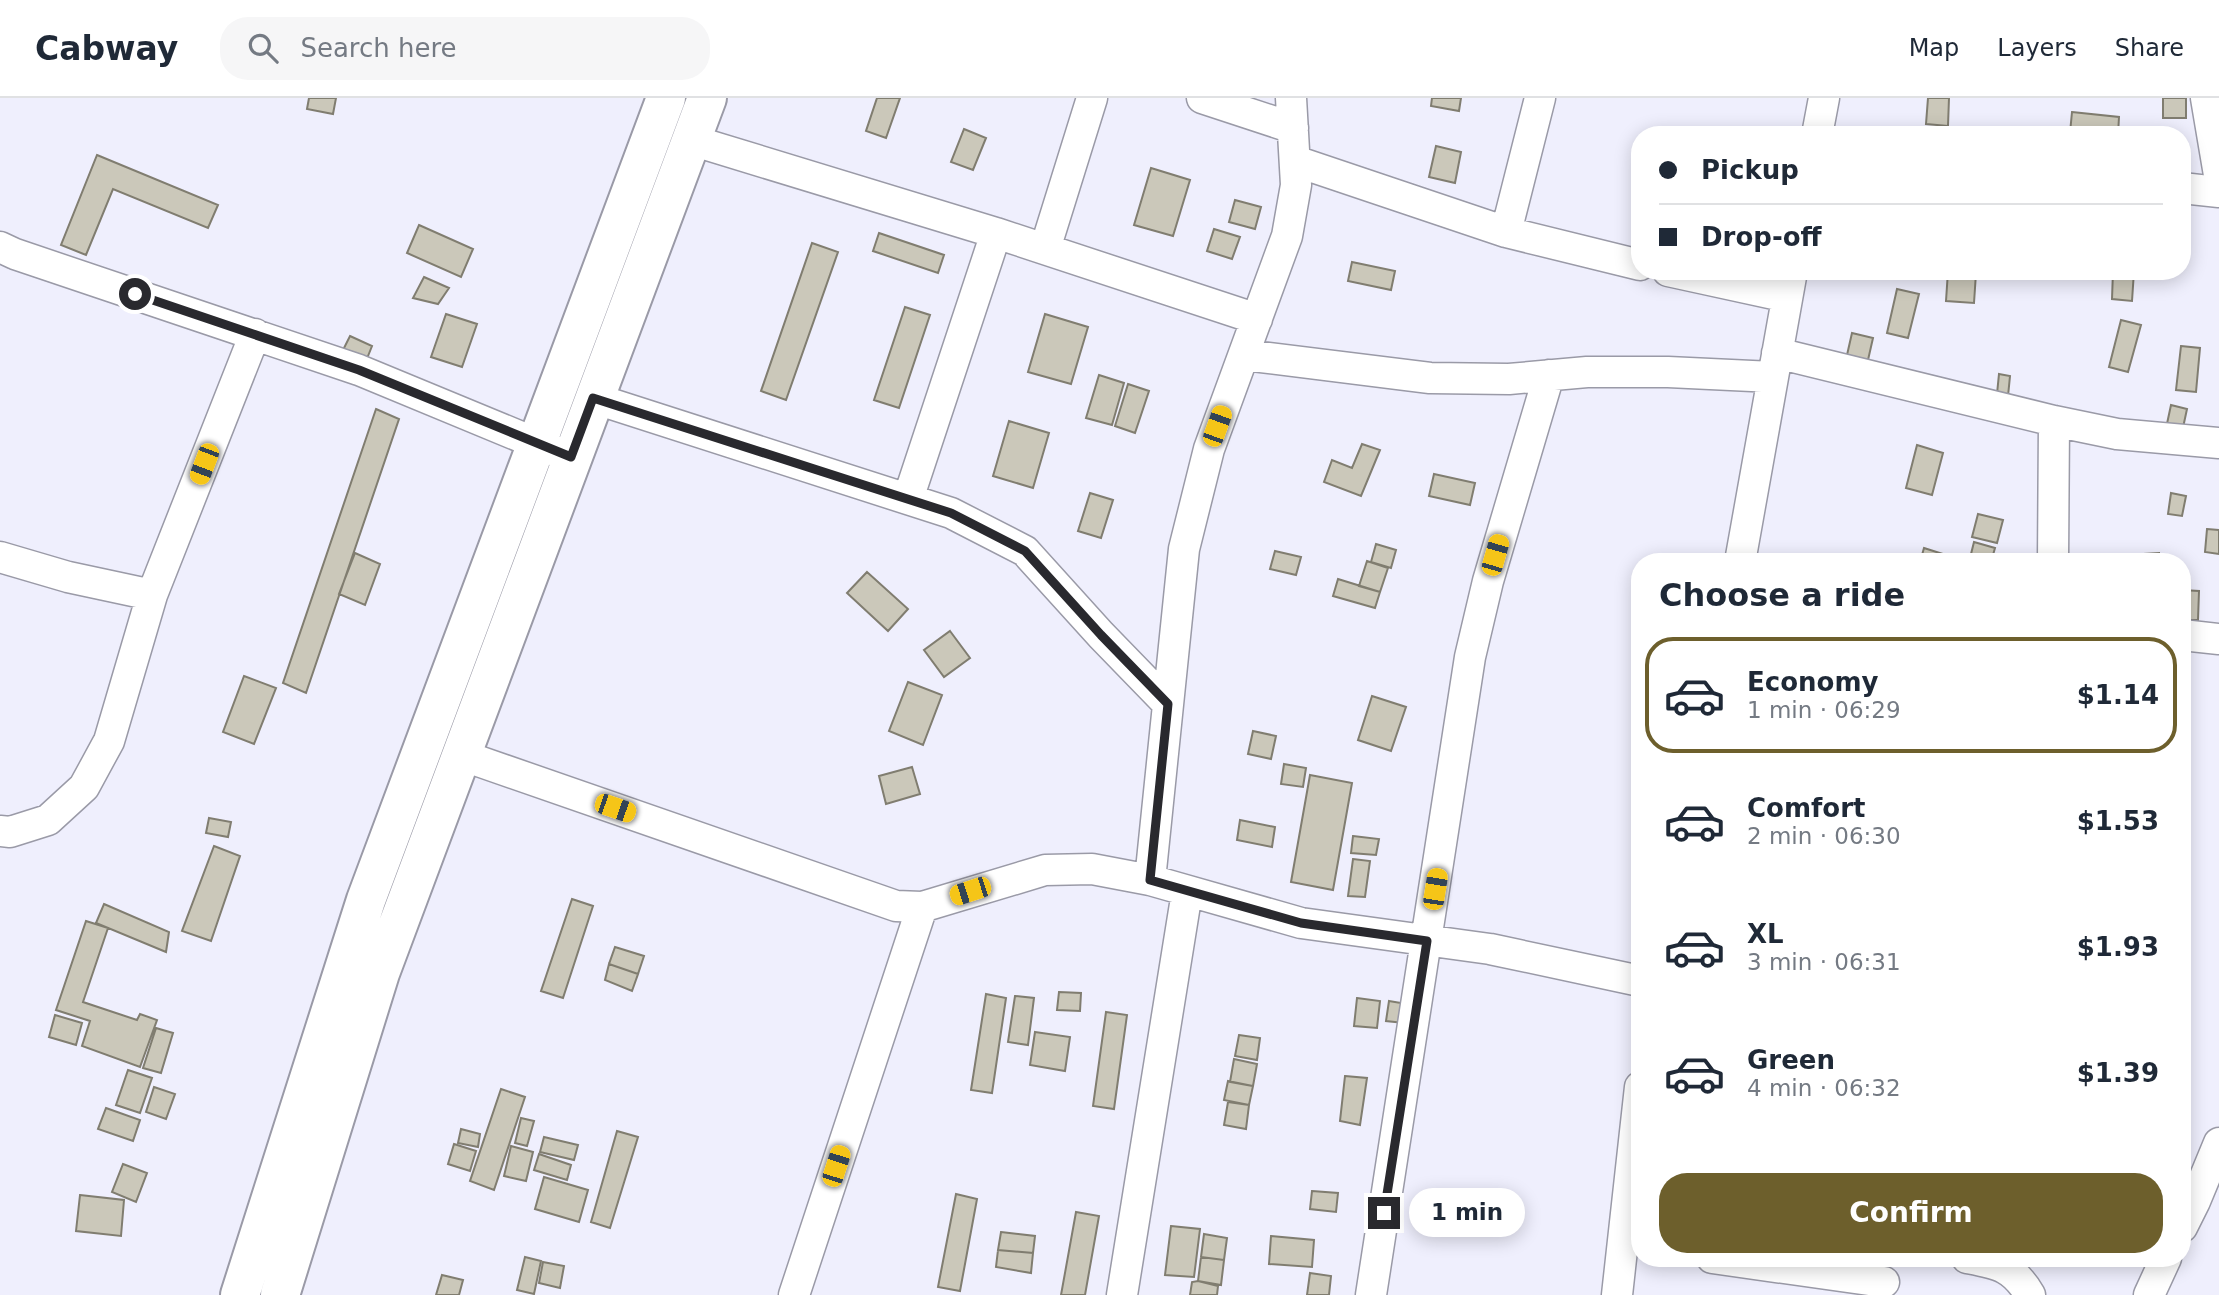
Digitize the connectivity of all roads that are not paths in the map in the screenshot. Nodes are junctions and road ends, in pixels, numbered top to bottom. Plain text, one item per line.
1 (666, 98) edge
2 (706, 98) edge
3 (1092, 98) edge
4 (1202, 98) edge
5 (1291, 98) edge
6 (1540, 98) edge
7 (1824, 98) edge
8 (2206, 98) edge
9 (1819, 126) edge
10 (1293, 128) junction
11 (691, 140) junction
12 (1295, 161) junction
13 (2219, 175) edge
14 (2191, 189) edge
15 (2219, 192) edge
16 (1506, 232) junction
17 (996, 233) junction
18 (0, 247) edge
19 (1045, 249) junction
20 (1631, 263) edge
21 (1752, 280) edge
22 (1790, 284) edge
23 (1257, 319) junction
24 (255, 334) junction
25 (1244, 355) junction
26 (1775, 365) junction
27 (1549, 375) junction
28 (593, 398) junction
29 (2054, 421) junction
30 (536, 443) junction
31 (2219, 443) edge
32 (571, 457) junction
33 (908, 499) junction
34 (1742, 553) edge
35 (2053, 553) edge
36 (0, 557) edge
37 (152, 594) junction
38 (2191, 636) edge
39 (2219, 639) edge
40 (1168, 704) junction
41 (461, 755) junction
42 (0, 831) edge
43 (1150, 880) junction
44 (1188, 892) junction
45 (922, 907) junction
46 (1427, 941) junction
47 (1631, 979) edge
48 (2219, 1143) edge
49 (2195, 1209) edge
50 (1631, 1248) edge
51 (1829, 1267) edge
52 (1999, 1267) edge
53 (2162, 1267) edge
54 (1884, 1278) edge
55 (240, 1295) edge
56 (280, 1295) edge
57 (794, 1295) edge
58 (1122, 1295) edge
59 (1371, 1295) edge
60 (1617, 1295) edge
61 (2030, 1295) edge
62 (2148, 1295) edge

1 - 30 street
2 - 11 street
3 - 19 street
4 - 10 street
5 - 10 street
6 - 16 street
7 - 9 street
8 - 13 street
10 - 12 street
11 - 17 street
11 - 28 street
12 - 16 street
12 - 23 street
14 - 15 street
16 - 20 street
17 - 19 street
17 - 33 street
18 - 24 street
19 - 23 street
21 - 22 street
22 - 26 street
23 - 25 street
24 - 30 street
24 - 37 street
25 - 27 street
25 - 40 street
26 - 27 street
26 - 29 street
26 - 34 street
27 - 46 street
28 - 32 street
28 - 33 street
29 - 31 street
29 - 35 street
30 - 32 street
30 - 55 street
32 - 41 street
33 - 40 street
36 - 37 street
37 - 42 street
38 - 39 street
40 - 43 street
41 - 45 street
41 - 56 street
43 - 44 street
43 - 45 street
44 - 46 street
44 - 58 street
45 - 57 street
46 - 47 street
46 - 59 street
48 - 49 street
50 - 60 street
51 - 54 street
52 - 61 street
53 - 62 street

